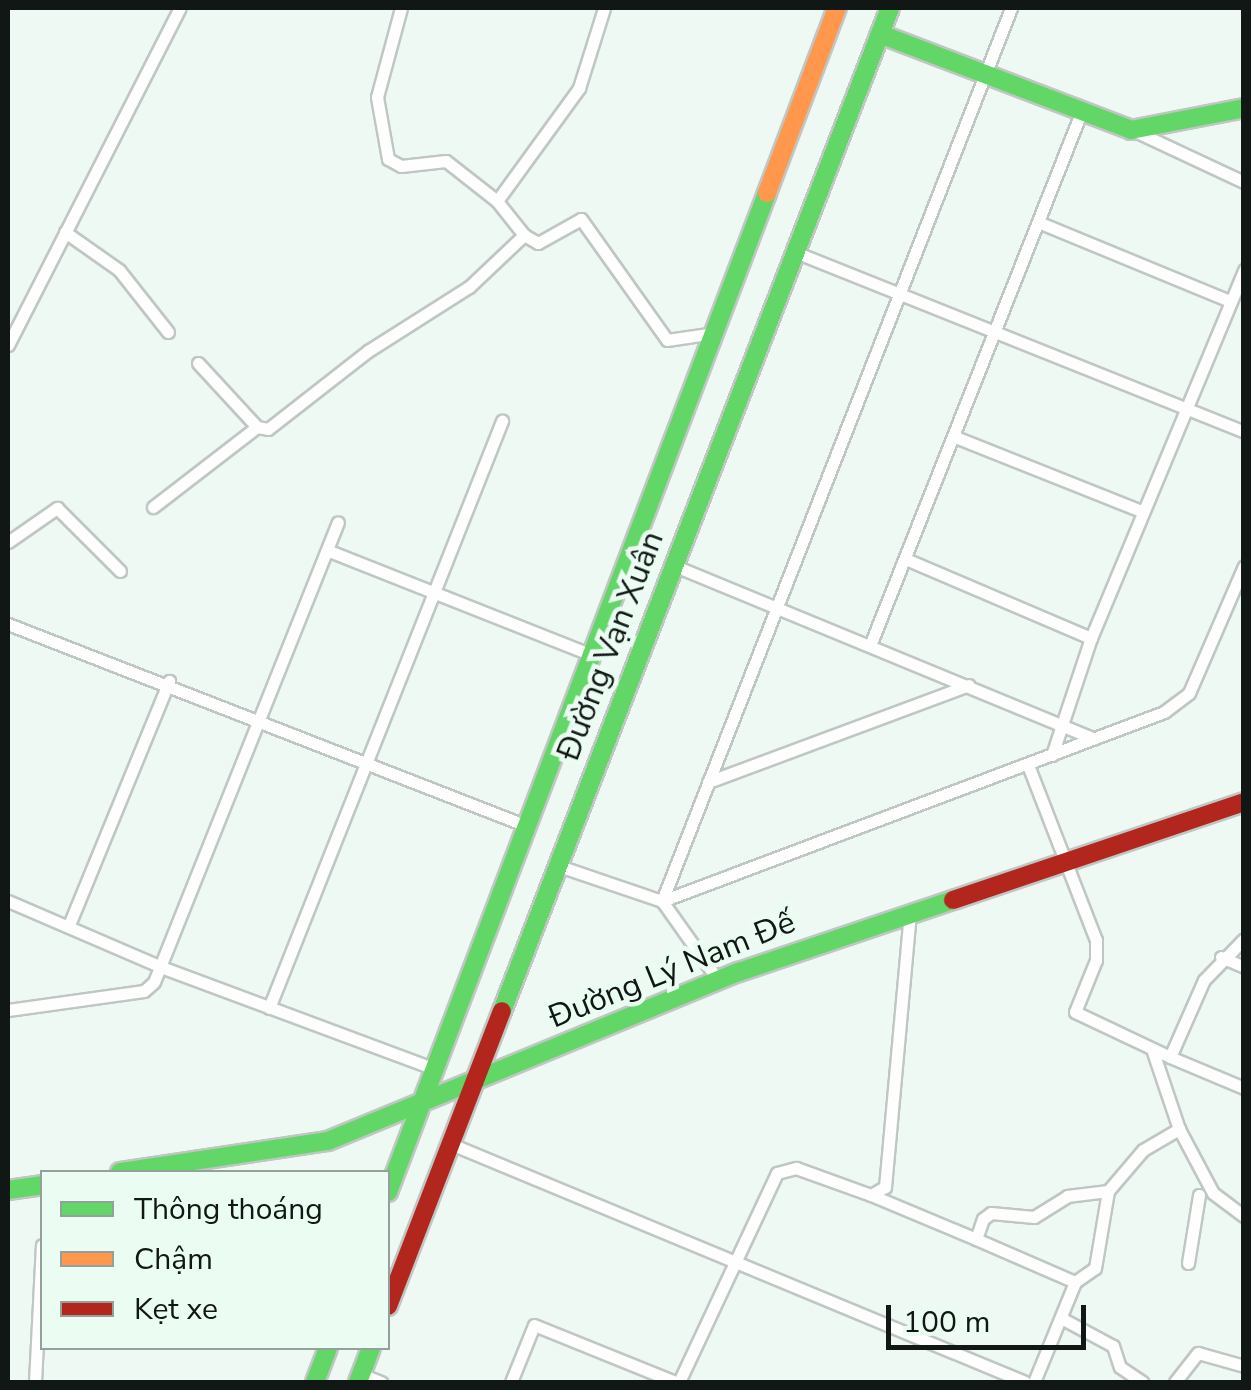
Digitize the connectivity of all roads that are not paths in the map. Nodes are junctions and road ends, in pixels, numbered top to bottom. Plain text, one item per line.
1 (180, 8) edge
2 (401, 8) edge
3 (604, 8) edge
4 (838, 8) edge
5 (890, 8) edge
6 (1011, 8) edge
7 (880, 34) junction
8 (984, 76) junction
9 (1244, 108) edge
10 (1081, 114) junction
11 (1131, 130) junction
12 (1244, 182) edge
13 (497, 201) junction
14 (1038, 222) junction
15 (65, 232) junction
16 (524, 235) junction
17 (795, 252) junction
18 (1244, 270) edge
19 (898, 293) junction
20 (1230, 301) junction
21 (11, 328) edge
22 (168, 332) dead end
23 (715, 332) junction
24 (995, 332) junction
25 (8, 344) edge
26 (198, 363) dead end
27 (1188, 410) junction
28 (502, 421) dead end
29 (257, 427) junction
30 (1244, 432) edge
31 (955, 437) junction
32 (154, 507) dead end
33 (1143, 512) junction
34 (338, 523) dead end
35 (8, 542) edge
36 (329, 550) junction
37 (908, 560) junction
38 (674, 566) junction
39 (1244, 566) edge
40 (120, 572) dead end
41 (434, 593) junction
42 (778, 605) junction
43 (8, 624) edge
44 (1091, 638) junction
45 (871, 643) junction
46 (592, 655) junction
47 (169, 681) junction
48 (969, 685) junction
49 (261, 717) junction
50 (1058, 724) junction
51 (1094, 739) junction
52 (1052, 755) junction
53 (368, 764) junction
54 (1028, 765) junction
55 (708, 782) junction
56 (1244, 802) edge
57 (527, 826) junction
58 (1064, 860) junction
59 (559, 866) junction
60 (8, 901) edge
61 (662, 901) junction
62 (910, 912) junction
63 (69, 924) junction
64 (1244, 939) edge
65 (1221, 957) junction
66 (161, 967) junction
67 (1244, 967) edge
68 (718, 980) junction
69 (269, 1008) junction
70 (8, 1010) edge
71 (1152, 1049) junction
72 (1170, 1057) junction
73 (435, 1068) junction
74 (475, 1082) junction
75 (1244, 1088) edge
76 (419, 1109) junction
77 (1178, 1129) junction
78 (451, 1144) junction
79 (133, 1170) edge
80 (40, 1184) edge
81 (390, 1187) edge
82 (1201, 1187) junction
83 (8, 1190) edge
84 (1108, 1190) junction
85 (872, 1194) junction
86 (1244, 1216) edge
87 (976, 1239) junction
88 (1188, 1262) dead end
89 (735, 1264) junction
90 (1075, 1282) junction
91 (40, 1284) edge
92 (390, 1301) edge
93 (1061, 1318) junction
94 (327, 1350) edge
95 (370, 1350) edge
96 (1244, 1366) edge
97 (359, 1378) edge
98 (35, 1382) edge
99 (315, 1382) edge
100 (382, 1382) edge
101 (511, 1382) edge
102 (677, 1382) edge
103 (1025, 1382) edge
104 (1034, 1382) edge
105 (1142, 1382) edge
106 (1175, 1382) edge

1 - 15 street
2 - 13 street
3 - 13 street
4 - 23 main road, Đường Vạn Xuân
5 - 7 main road, Đường Vạn Xuân
6 - 8 street
7 - 8 main road
7 - 17 main road, Đường Vạn Xuân
8 - 10 main road
8 - 19 street
9 - 11 main road
10 - 11 main road
10 - 14 street
11 - 12 street
13 - 16 street
14 - 20 street
14 - 24 street
15 - 21 street
15 - 22 street
16 - 23 street
16 - 29 street
17 - 19 street
17 - 38 main road, Đường Vạn Xuân
18 - 20 street
19 - 24 street
19 - 42 street
20 - 27 street
21 - 25 street
23 - 46 main road, Đường Vạn Xuân
24 - 27 street
24 - 31 street
26 - 29 street
27 - 30 street
27 - 33 street
28 - 41 street
29 - 32 street
31 - 33 street
31 - 37 street
33 - 44 street
34 - 36 street
35 - 40 street
36 - 41 street
36 - 49 street
37 - 44 street
37 - 45 street
38 - 42 street
38 - 59 main road, Đường Vạn Xuân
39 - 51 street
41 - 46 street
41 - 53 street
42 - 45 street
42 - 55 street
43 - 47 street
44 - 50 street
45 - 48 street
46 - 57 main road, Đường Vạn Xuân
47 - 49 street
47 - 63 street
48 - 50 street
48 - 55 street
49 - 53 street
49 - 66 street
50 - 51 street
50 - 52 street
51 - 52 street
52 - 54 street
53 - 57 street
53 - 69 street
54 - 58 street
54 - 61 street
55 - 61 street
56 - 58 main road, Đường Lý Nam Đế
57 - 73 main road, Đường Vạn Xuân
58 - 62 main road, Đường Lý Nam Đế
58 - 71 street
59 - 61 street
59 - 74 main road, Đường Vạn Xuân
60 - 63 street
61 - 68 street
62 - 68 main road, Đường Lý Nam Đế
62 - 85 street
63 - 66 street
64 - 65 street
65 - 67 street
65 - 72 street
66 - 69 street
66 - 70 street
68 - 74 main road, Đường Lý Nam Đế
69 - 73 street
71 - 72 street
71 - 77 street
72 - 75 street
73 - 76 main road, Đường Vạn Xuân
74 - 76 main road, Đường Lý Nam Đế
74 - 78 main road, Đường Vạn Xuân
76 - 79 main road, Đường Lý Nam Đế
76 - 81 main road, Đường Vạn Xuân
77 - 82 street
77 - 84 street
78 - 89 street
78 - 92 main road, Đường Vạn Xuân
80 - 83 main road
82 - 86 street
82 - 88 street
84 - 87 street
84 - 90 street
85 - 87 street
85 - 89 street
87 - 90 street
89 - 102 street
89 - 103 street
90 - 93 street
91 - 98 street
93 - 104 street
93 - 105 street
94 - 99 main road
95 - 97 main road
96 - 106 street
97 - 100 street
101 - 102 street

